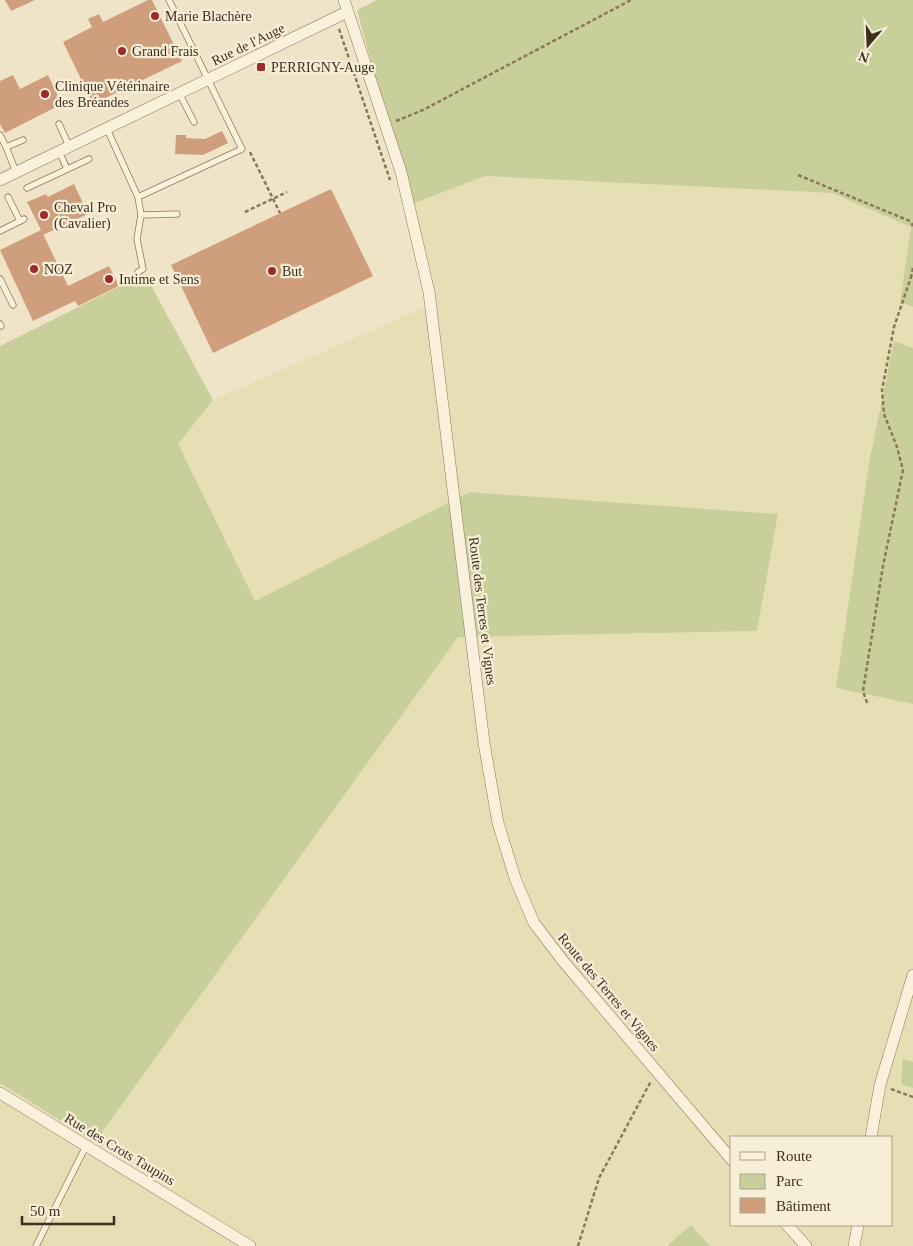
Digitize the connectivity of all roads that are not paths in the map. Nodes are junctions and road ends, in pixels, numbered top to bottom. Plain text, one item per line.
1 (169, 0) edge
2 (344, 0) edge
3 (347, 12) junction
4 (208, 79) junction
5 (179, 93) junction
6 (194, 122) dead end
7 (59, 124) dead end
8 (106, 128) junction
9 (0, 135) edge
10 (23, 140) dead end
11 (6, 148) junction
12 (64, 149) junction
13 (89, 159) dead end
14 (67, 169) junction
15 (16, 172) junction
16 (0, 180) edge
17 (27, 188) dead end
18 (8, 197) dead end
19 (138, 197) junction
20 (177, 214) dead end
21 (141, 215) junction
22 (0, 231) edge
23 (138, 272) dead end
24 (0, 279) edge
25 (13, 305) dead end
26 (913, 974) edge
27 (0, 1094) edge
28 (872, 1136) edge
29 (86, 1146) junction
30 (730, 1158) edge
31 (789, 1226) edge
32 (858, 1226) edge
33 (36, 1246) edge
34 (250, 1246) edge
35 (806, 1246) edge
36 (854, 1246) edge

1 - 4 lane
2 - 3 street, Route des Terres et Vignes
3 - 4 street, Rue de l'Auge
3 - 30 street, Route des Terres et Vignes
4 - 5 street, Rue de l'Auge
4 - 19 lane
5 - 6 lane
5 - 8 street, Rue de l'Auge
7 - 12 lane
8 - 12 street, Rue de l'Auge
8 - 19 lane
9 - 11 lane
10 - 11 lane
11 - 15 lane
12 - 14 lane
12 - 15 street, Rue de l'Auge
13 - 14 lane
14 - 17 lane
15 - 16 street, Rue de l'Auge
18 - 22 lane
19 - 21 lane
20 - 21 lane
21 - 23 lane
24 - 25 lane
26 - 28 street
27 - 29 street, Rue des Crots Taupins
29 - 33 lane
29 - 34 street, Rue des Crots Taupins
31 - 35 street
32 - 36 street

